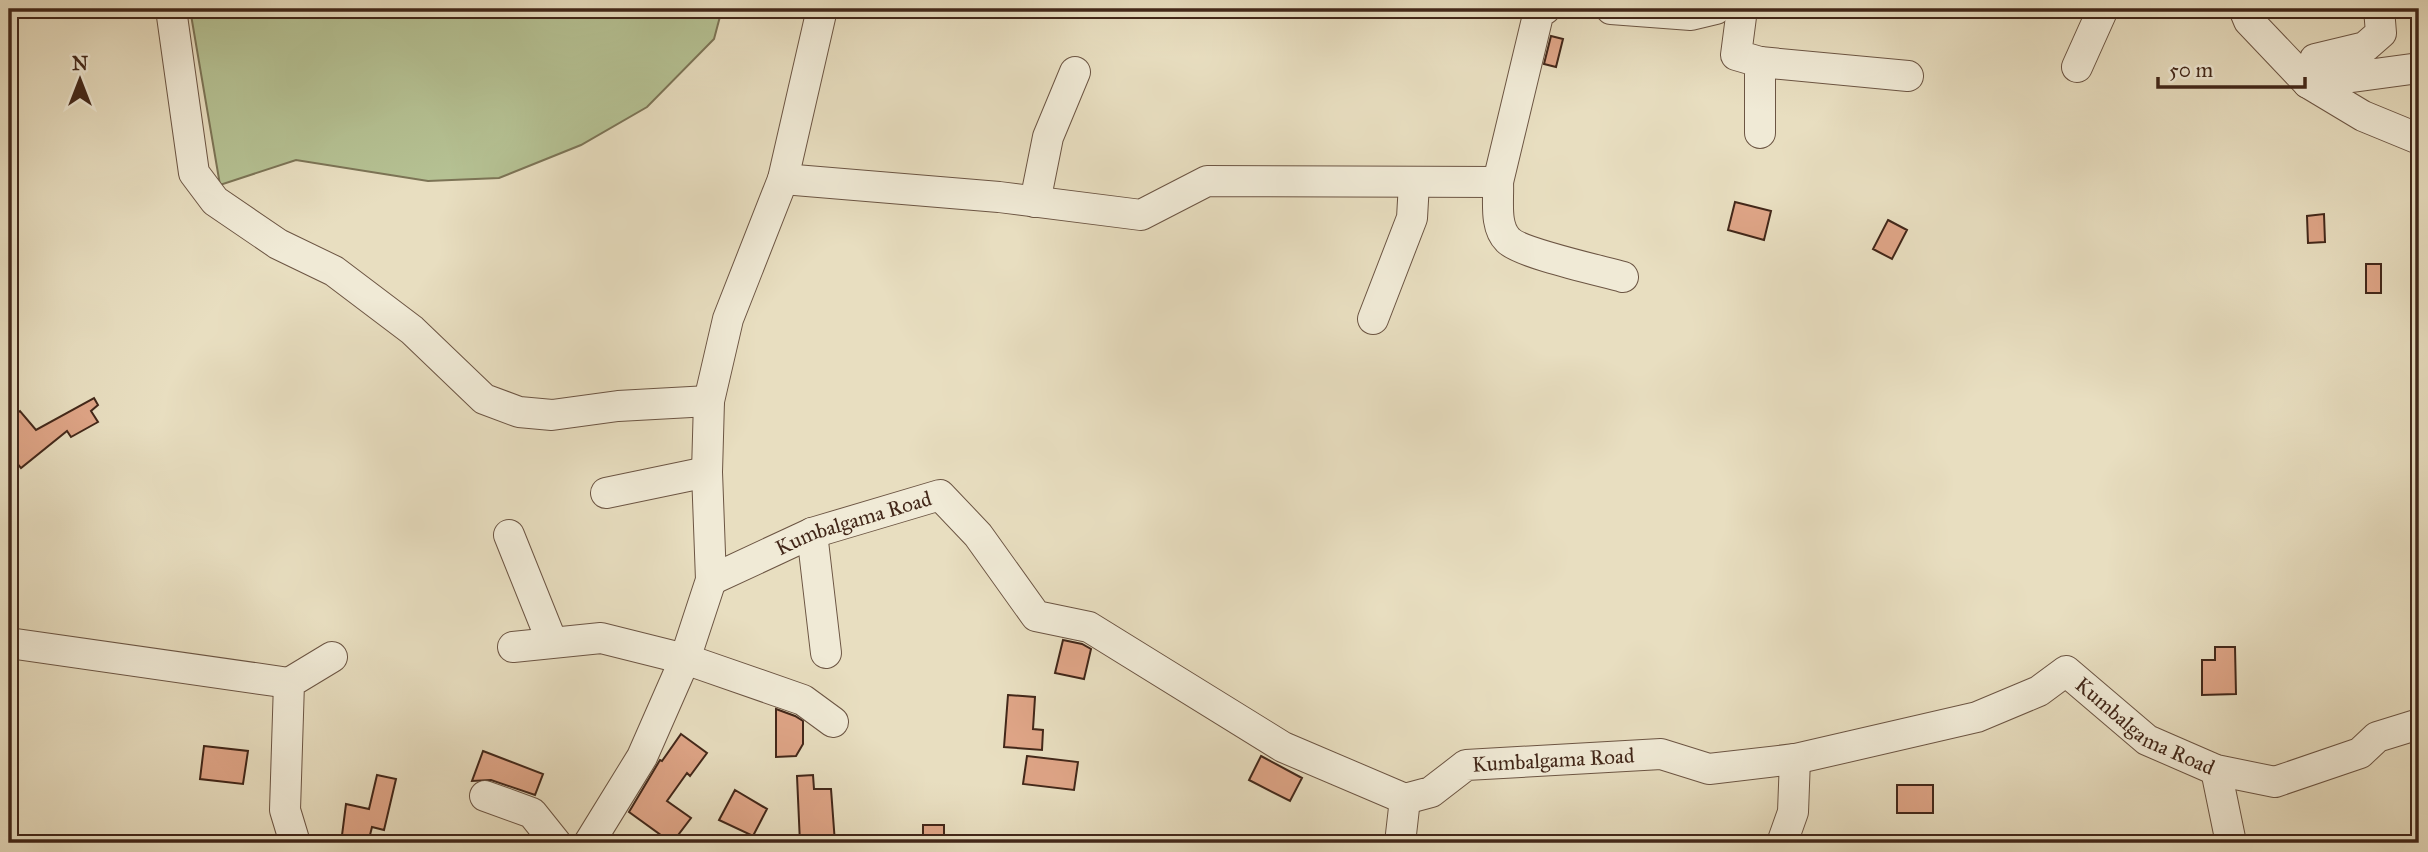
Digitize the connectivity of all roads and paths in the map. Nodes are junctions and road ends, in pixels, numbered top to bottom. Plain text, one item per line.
1 (171, 9) edge
2 (822, 9) edge
3 (1545, 9) edge
4 (1611, 9) edge
5 (1716, 9) edge
6 (1742, 9) edge
7 (2103, 9) edge
8 (2244, 9) edge
9 (2379, 9) edge
10 (1760, 62) junction
11 (2077, 67) dead end
12 (2419, 68) edge
13 (1075, 72) dead end
14 (1908, 76) dead end
15 (2308, 83) junction
16 (1760, 133) dead end
17 (2419, 139) edge
18 (783, 179) junction
19 (1498, 182) junction
20 (1414, 183) junction
21 (1035, 202) junction
22 (1623, 277) dead end
23 (1373, 319) dead end
24 (709, 401) junction
25 (707, 472) junction
26 (606, 492) dead end
27 (812, 533) junction
28 (509, 535) dead end
29 (711, 580) junction
30 (552, 642) junction
31 (9, 643) edge
32 (513, 647) dead end
33 (826, 653) dead end
34 (332, 657) dead end
35 (685, 659) junction
36 (289, 683) junction
37 (833, 722) dead end
38 (2419, 724) edge
39 (1795, 759) junction
40 (2216, 770) junction
41 (485, 796) dead end
42 (1405, 799) junction
43 (295, 843) edge
44 (556, 843) edge
45 (589, 843) edge
46 (1400, 843) edge
47 (1782, 843) edge
48 (2231, 843) edge

1 - 24 street
2 - 18 street
3 - 19 street
4 - 5 street
6 - 10 street
7 - 11 street
8 - 15 street
9 - 15 street
10 - 14 street
10 - 16 street
12 - 15 street
13 - 21 street
15 - 17 street
18 - 21 street
18 - 24 street
19 - 20 street
19 - 22 street
20 - 21 street
20 - 23 street
24 - 25 street
25 - 26 street
25 - 29 street
27 - 29 street, Kumbalgama Road
27 - 33 street
27 - 42 street, Kumbalgama Road
28 - 30 street
29 - 35 street
30 - 32 street
30 - 35 street
31 - 36 street
34 - 36 street
35 - 37 street
35 - 45 street
36 - 43 street
38 - 40 street, Kumbalgama Road
39 - 40 street, Kumbalgama Road
39 - 42 street, Kumbalgama Road
39 - 47 street
40 - 48 street
41 - 44 street
42 - 46 street

